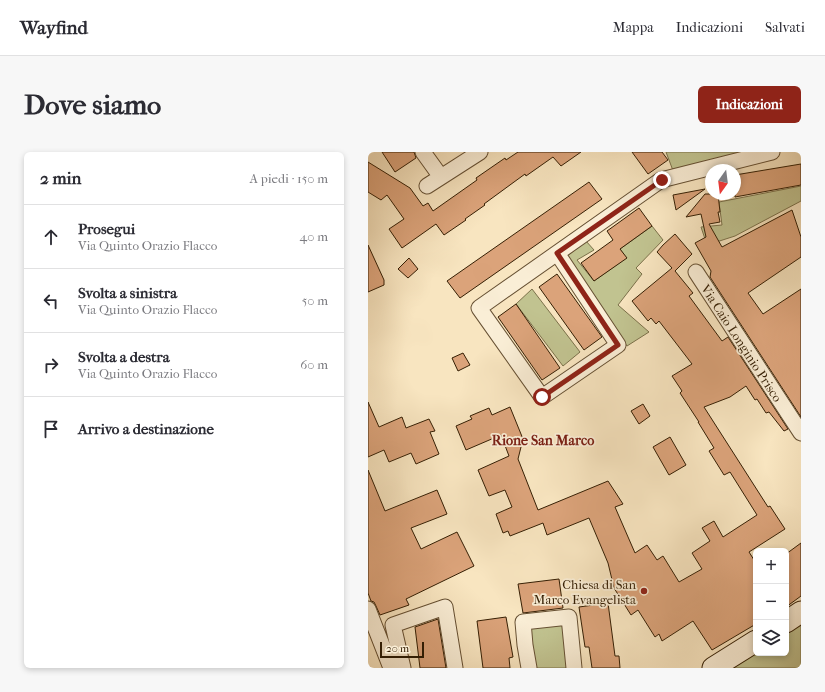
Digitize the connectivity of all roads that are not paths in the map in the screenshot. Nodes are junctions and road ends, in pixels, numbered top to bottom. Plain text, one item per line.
1 (423, 152) edge
2 (480, 152) edge
3 (772, 152) edge
4 (442, 177) junction
5 (427, 186) dead end
6 (557, 253) junction
7 (696, 272) dead end
8 (801, 433) edge
9 (368, 609) edge
10 (801, 612) edge
11 (789, 620) edge
12 (753, 643) edge
13 (391, 668) edge
14 (404, 668) edge
15 (455, 668) edge
16 (529, 668) edge
17 (574, 668) edge
18 (713, 668) edge

1 - 4 street
2 - 4 street
3 - 6 street
4 - 5 street
6 - 6 street
7 - 8 street, Via Caio Longinio Prisco
9 - 13 street
10 - 11 main road
12 - 18 main road
14 - 15 street
16 - 17 street

